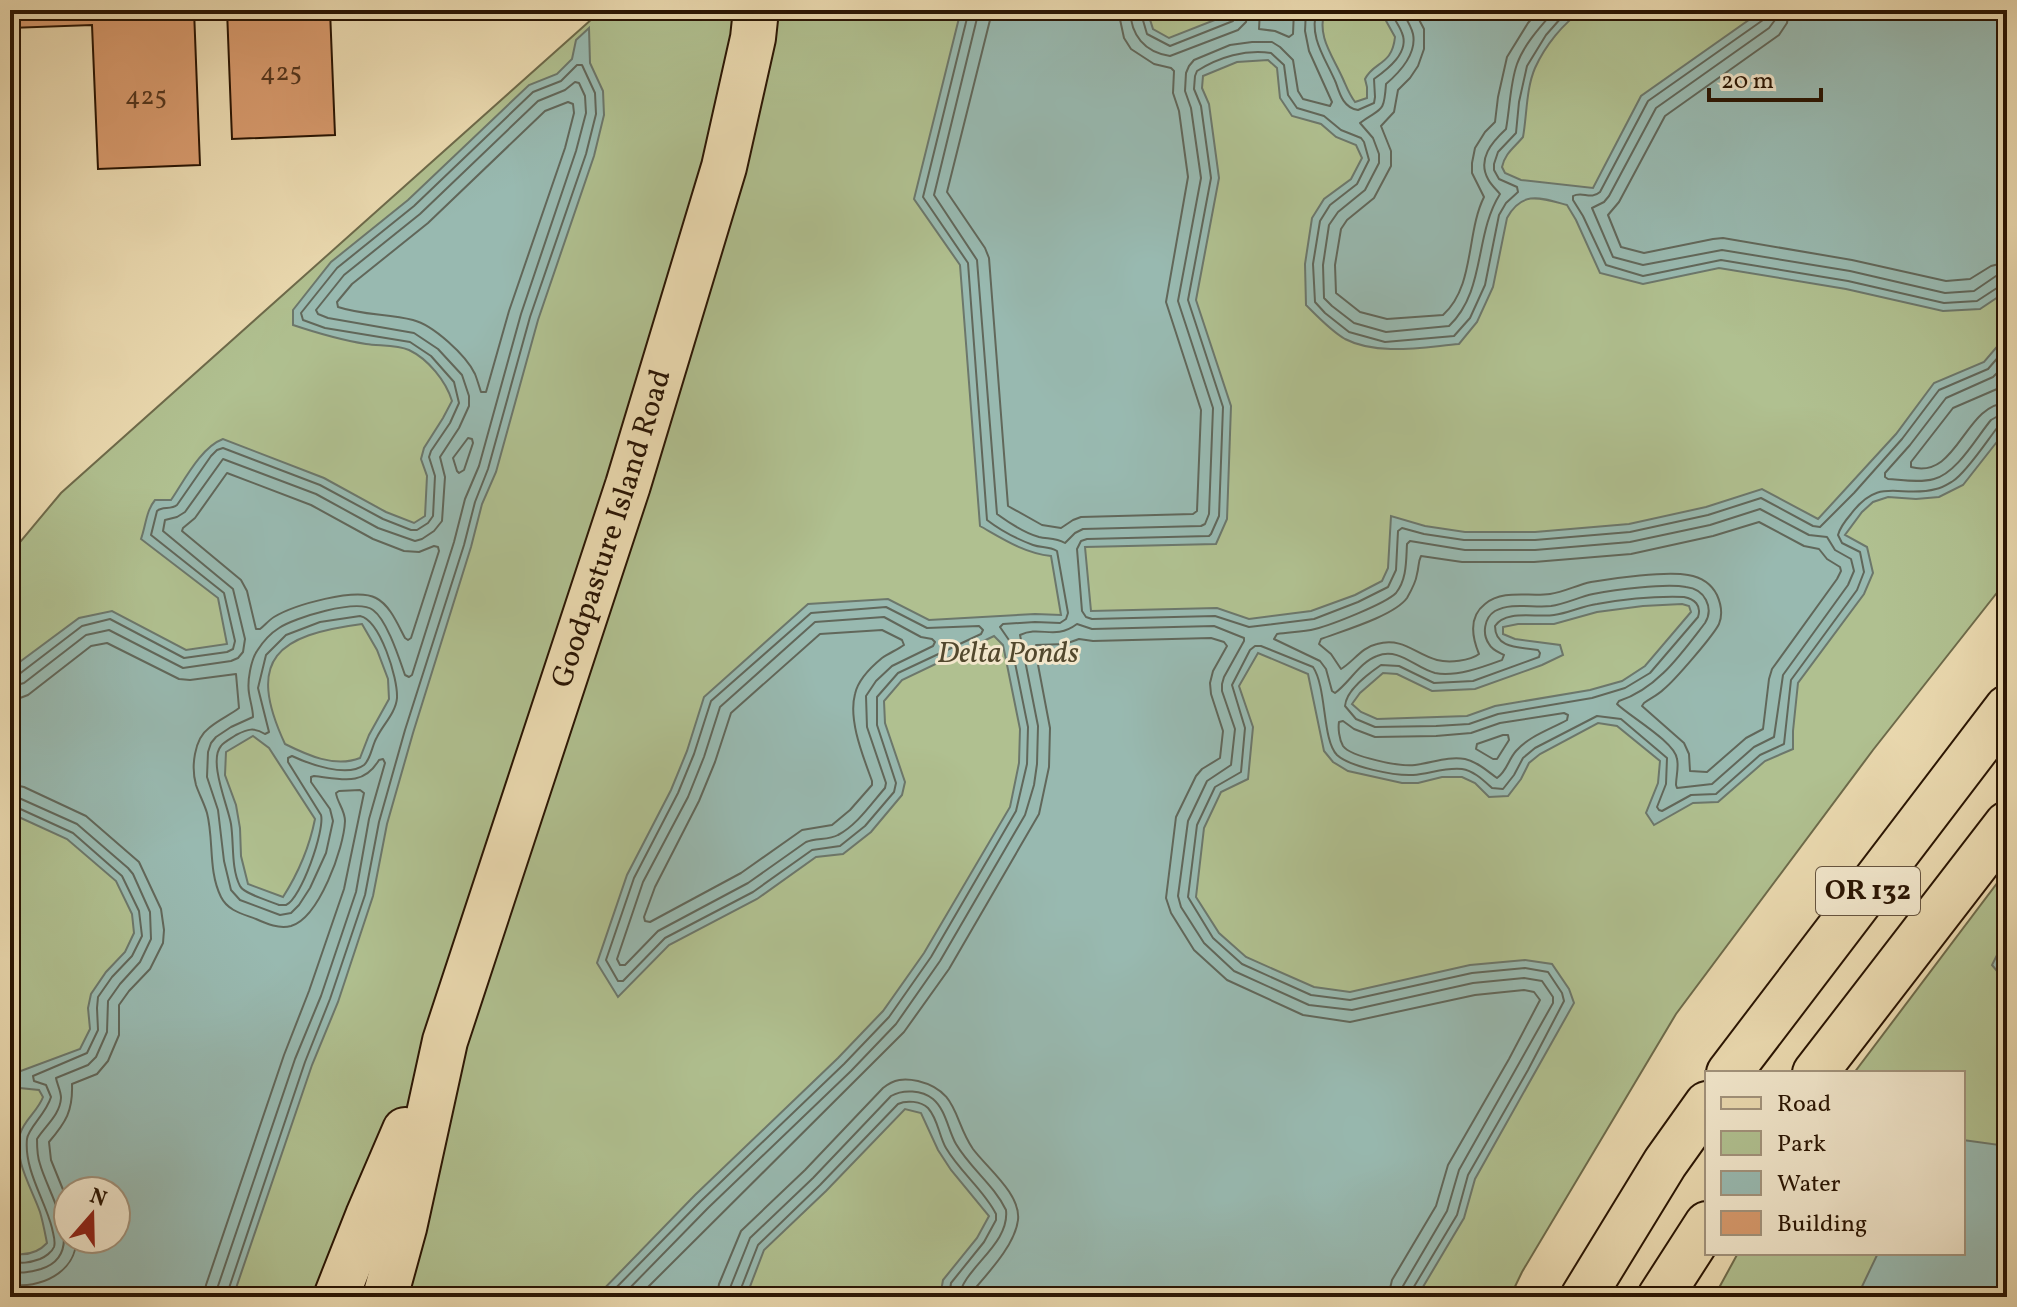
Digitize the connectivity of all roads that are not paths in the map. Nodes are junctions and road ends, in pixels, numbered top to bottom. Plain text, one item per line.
1 (756, 10) edge
2 (2007, 708) edge
3 (2007, 824) edge
4 (445, 1041) junction
5 (1731, 1071) edge
6 (1817, 1071) edge
7 (1705, 1107) edge
8 (1705, 1227) edge
9 (336, 1297) edge
10 (385, 1297) edge
11 (1583, 1297) edge
12 (1660, 1297) edge

1 - 4 main road, Goodpasture Island Road
2 - 5 main road, OR 132
3 - 6 main road, OR 132
4 - 9 main road, Goodpasture Island Road
4 - 10 main road, Goodpasture Island Road
7 - 11 main road
8 - 12 main road

